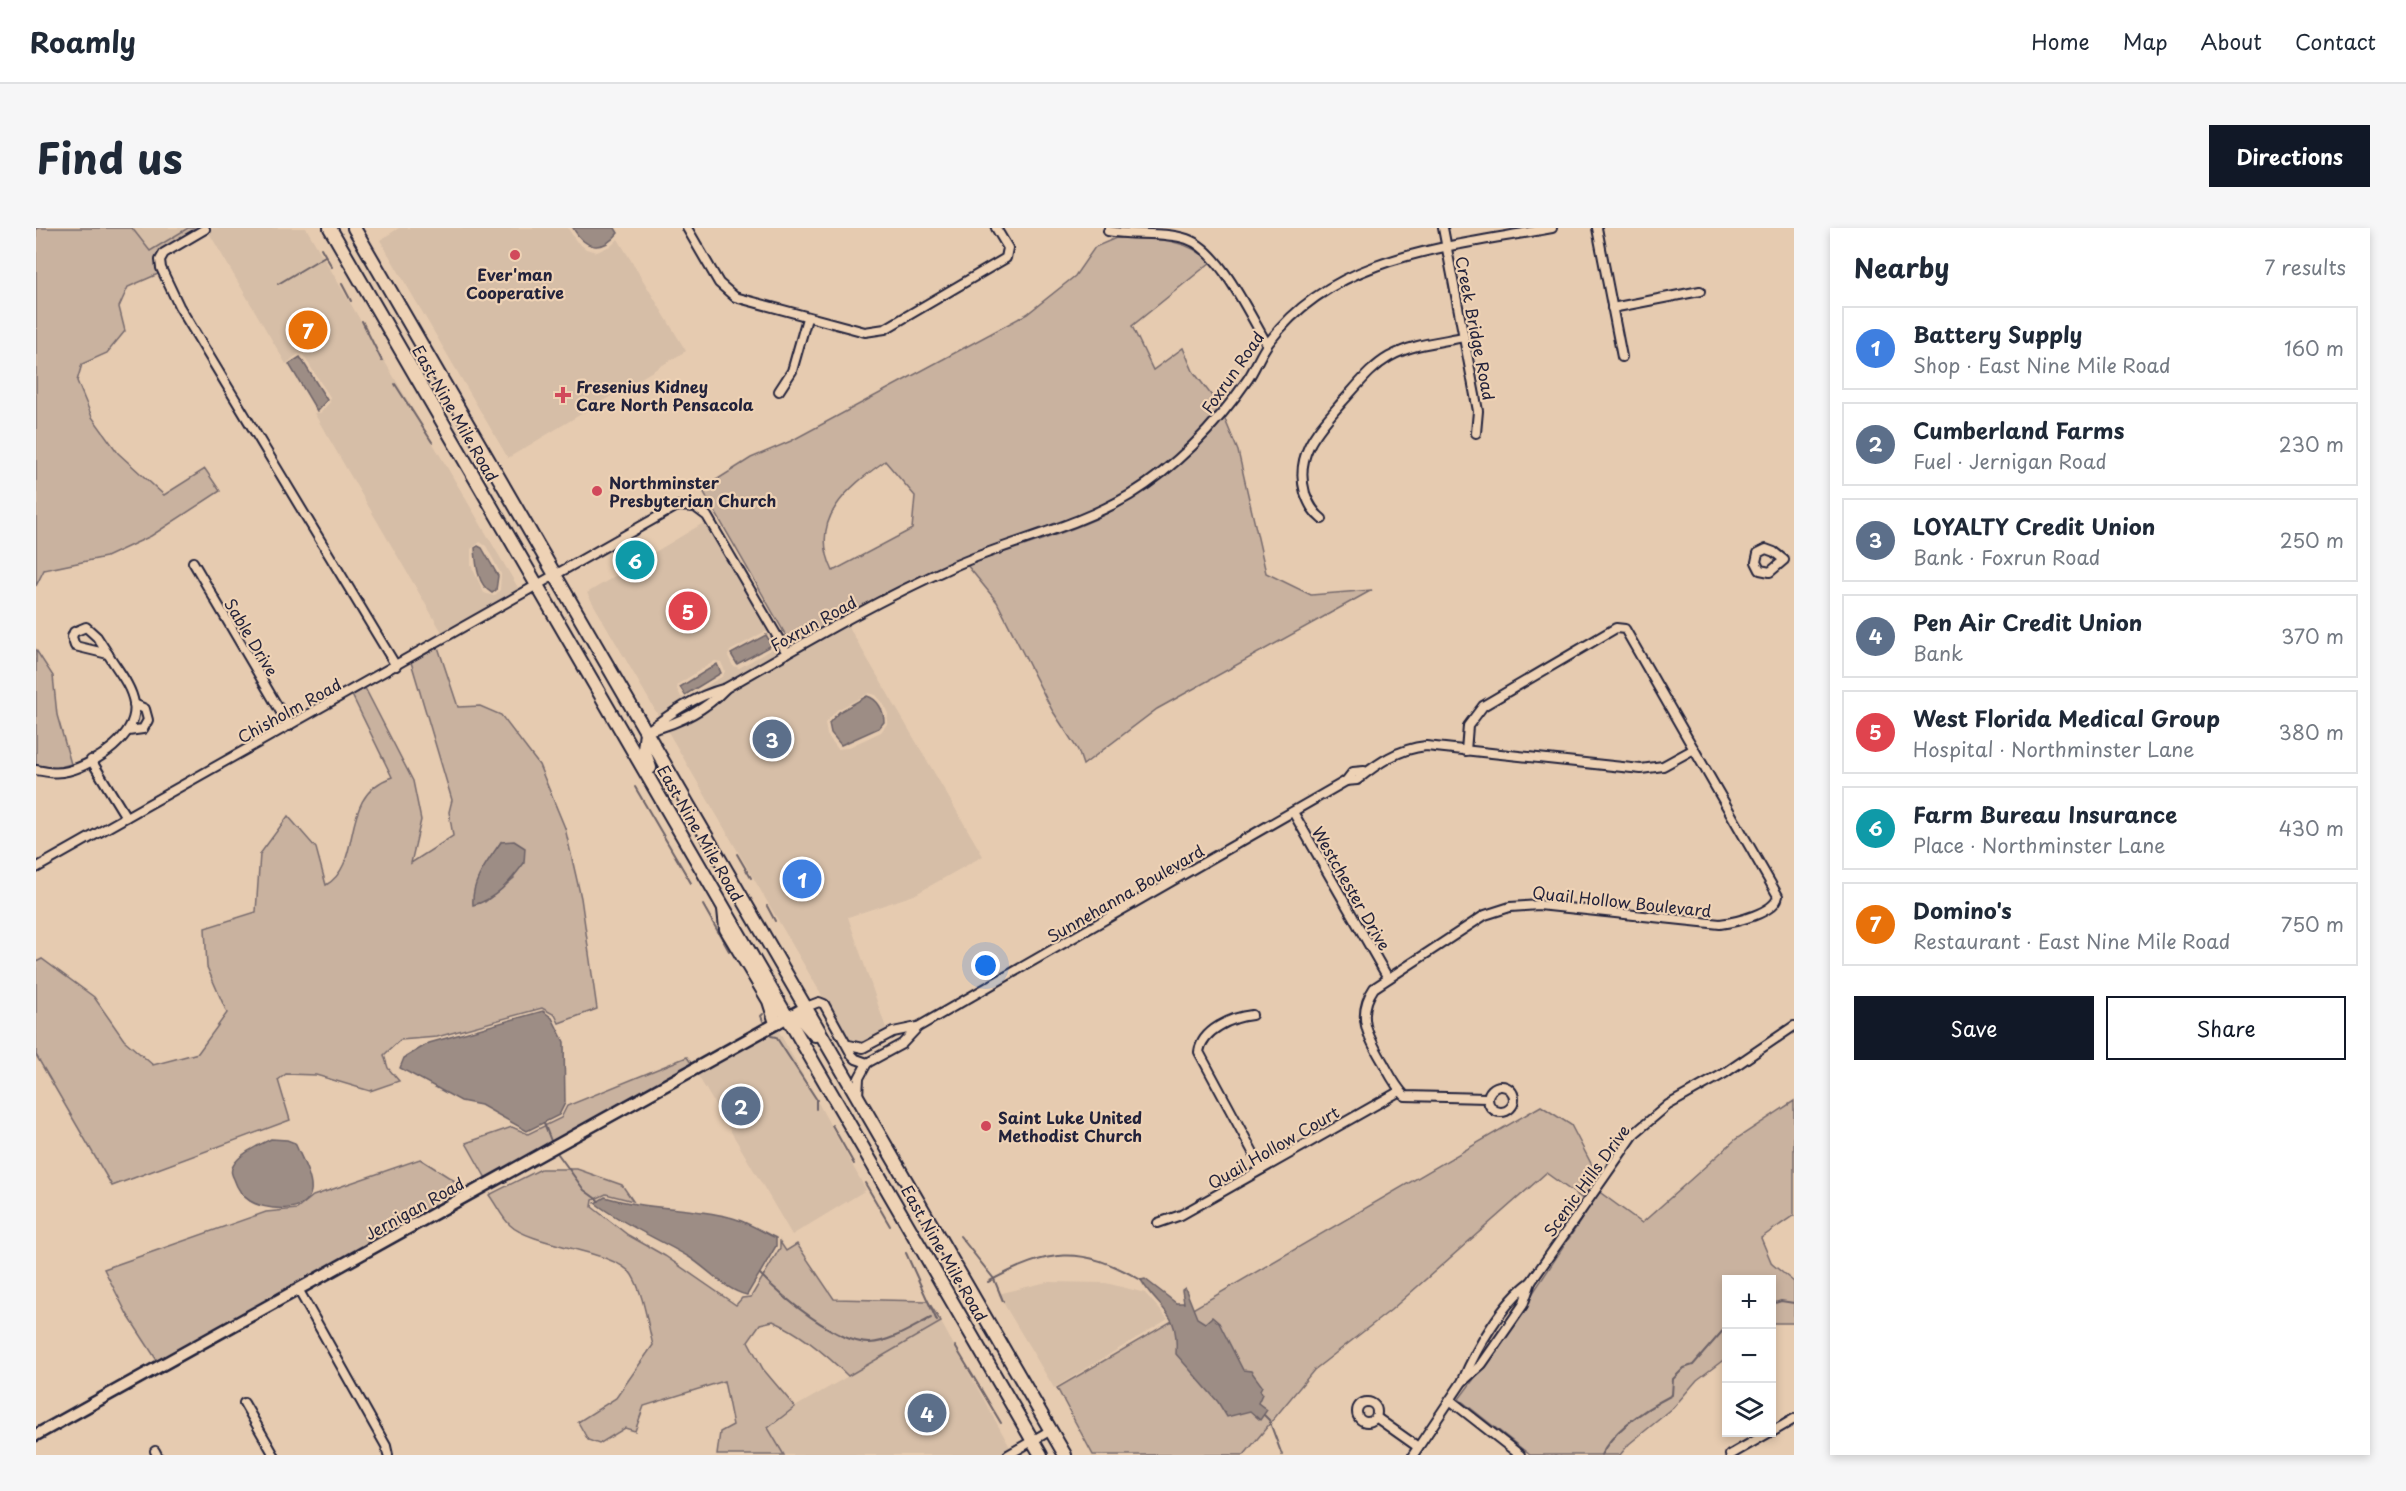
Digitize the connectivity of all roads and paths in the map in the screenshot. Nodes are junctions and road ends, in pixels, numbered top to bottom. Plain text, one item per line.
1 (330, 228) edge
2 (354, 228) edge
3 (687, 228) edge
4 (996, 228) edge
5 (1443, 228) edge
6 (1552, 228) edge
7 (1597, 228) edge
8 (205, 229) edge
9 (1108, 231) dead end
10 (1447, 248) junction
11 (1700, 291) dead end
12 (1612, 308) junction
13 (807, 318) junction
14 (1464, 337) junction
15 (1268, 344) junction
16 (1622, 357) dead end
17 (779, 391) dead end
18 (1476, 433) dead end
19 (1322, 519) dead end
20 (1784, 560) dead end
21 (193, 562) dead end
22 (1794, 564) edge
23 (555, 575) junction
24 (537, 585) junction
25 (554, 614) junction
26 (787, 653) junction
27 (108, 654) junction
28 (396, 666) junction
29 (134, 704) junction
30 (289, 726) junction
31 (128, 731) junction
32 (646, 732) junction
33 (1694, 749) junction
34 (1466, 751) junction
35 (92, 760) junction
36 (36, 770) edge
37 (1293, 812) junction
38 (126, 817) junction
39 (36, 868) edge
40 (714, 888) junction
41 (723, 905) junction
42 (1388, 978) junction
43 (806, 1007) junction
44 (1252, 1015) dead end
45 (789, 1016) junction
46 (776, 1023) junction
47 (1794, 1026) edge
48 (918, 1027) junction
49 (849, 1045) junction
50 (867, 1062) junction
51 (1400, 1091) junction
52 (858, 1098) junction
53 (1487, 1098) dead end
54 (1262, 1169) junction
55 (900, 1170) junction
56 (1158, 1223) dead end
57 (1531, 1282) junction
58 (298, 1289) junction
59 (1462, 1382) junction
60 (1450, 1400) junction
61 (244, 1403) dead end
62 (1377, 1418) dead end
63 (1794, 1419) edge
64 (1776, 1429) edge
65 (1051, 1430) junction
66 (36, 1435) edge
67 (1762, 1437) edge
68 (1033, 1441) junction
69 (1418, 1447) junction
70 (274, 1455) edge
71 (388, 1455) edge
72 (1008, 1455) edge
73 (1041, 1455) edge
74 (1065, 1455) edge
75 (1413, 1455) edge
76 (1520, 1455) edge
77 (1730, 1455) edge

1 - 24 main road, East Nine Mile Road
2 - 23 main road, East Nine Mile Road
3 - 13 street
4 - 13 street
5 - 10 street, Creek Bridge Road
6 - 10 street, Foxrun Road
7 - 12 street
8 - 28 street
9 - 15 street
10 - 14 street, Creek Bridge Road
10 - 15 street, Foxrun Road
11 - 12 street
12 - 16 street
13 - 17 street
14 - 18 street, Creek Bridge Road
14 - 19 street
15 - 26 street, Foxrun Road
20 - 22 street
21 - 30 street, Sable Drive
23 - 24 street, Chisholm Road
23 - 26 street, Chisholm Road
23 - 32 main road, East Nine Mile Road
24 - 25 main road, East Nine Mile Road
24 - 28 street, Chisholm Road
25 - 32 main road
25 - 40 main road, East Nine Mile Road
26 - 32 street, Foxrun Road
27 - 27 street
27 - 29 street
28 - 30 street, Chisholm Road
29 - 31 street
29 - 31 street
30 - 38 street, Chisholm Road
31 - 35 street
32 - 40 main road
32 - 43 main road, East Nine Mile Road
33 - 34 street, Sunnehanna Boulevard
33 - 34 street, Quail Hollow Boulevard
33 - 42 street, Quail Hollow Boulevard
34 - 37 street, Sunnehanna Boulevard
35 - 36 street
35 - 38 street
37 - 42 street, Westchester Drive
37 - 48 street, Sunnehanna Boulevard
38 - 39 street, Chisholm Road
40 - 41 main road, East Nine Mile Road
41 - 45 main road, East Nine Mile Road
41 - 46 main road
42 - 51 street, Quail Hollow Boulevard
43 - 45 street, Jernigan Road
43 - 49 street
43 - 52 main road, East Nine Mile Road
44 - 54 street
45 - 46 street, Jernigan Road
45 - 55 main road
45 - 68 main road, East Nine Mile Road
46 - 58 street, Jernigan Road
47 - 57 street, Scenic Hills Drive
48 - 49 street, Sunnehanna Boulevard
48 - 50 street, Sunnehanna Boulevard
49 - 50 street
50 - 52 street
51 - 53 street
51 - 54 street, Quail Hollow Court
52 - 55 main road, East Nine Mile Road
54 - 56 street, Quail Hollow Court
55 - 65 main road, East Nine Mile Road
57 - 59 street, Scenic Hills Drive
57 - 59 street, Scenic Hills Drive
58 - 66 street, Jernigan Road
58 - 71 street
59 - 60 street, Scenic Hills Drive
60 - 69 street, Scenic Hills Drive
60 - 76 street
61 - 70 street
62 - 69 street
63 - 64 street
65 - 68 street
65 - 74 main road, East Nine Mile Road
67 - 77 street
68 - 72 street
68 - 73 main road, East Nine Mile Road
69 - 75 street, Scenic Hills Drive

